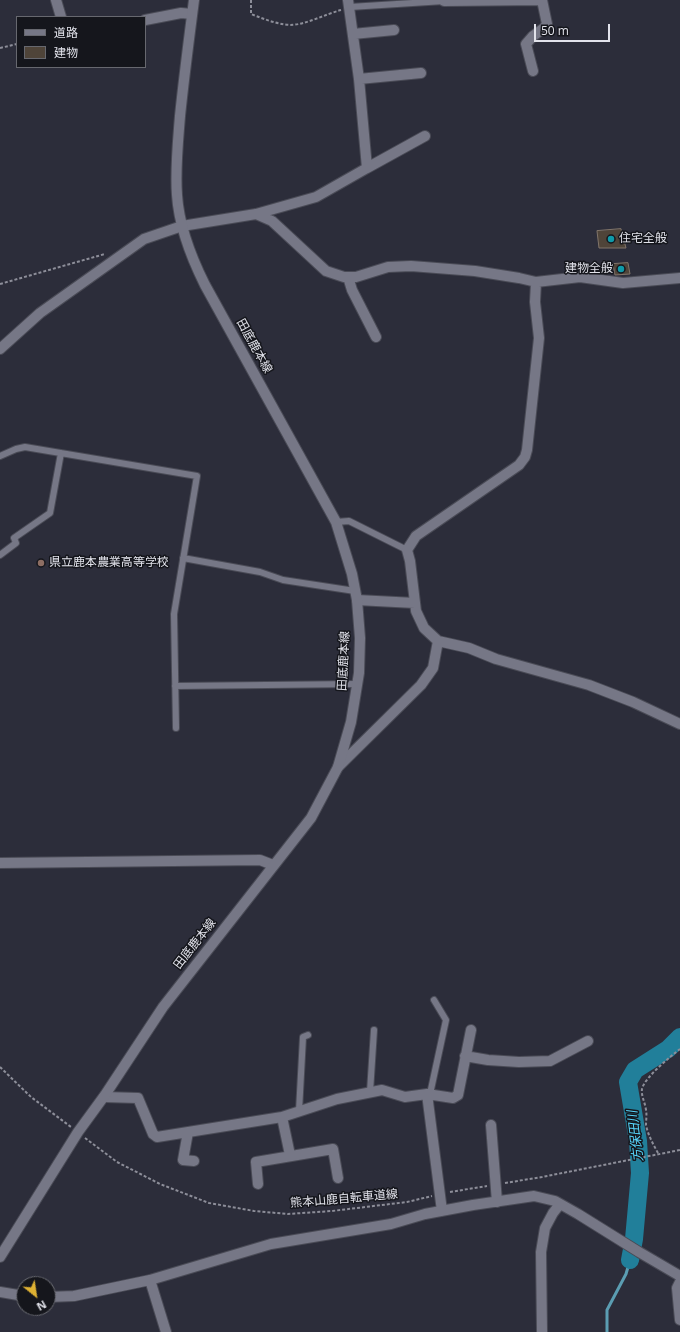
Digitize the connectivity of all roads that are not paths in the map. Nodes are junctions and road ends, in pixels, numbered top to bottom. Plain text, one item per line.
1 (56, 0) edge
2 (194, 0) edge
3 (541, 0) edge
4 (444, 1) edge
5 (349, 4) edge
6 (192, 14) junction
7 (61, 16) edge
8 (146, 20) edge
9 (394, 30) dead end
10 (353, 34) junction
11 (533, 71) dead end
12 (421, 73) dead end
13 (359, 79) junction
14 (425, 136) dead end
15 (367, 168) junction
16 (256, 214) junction
17 (182, 226) junction
18 (348, 277) junction
19 (680, 278) edge
20 (536, 282) junction
21 (376, 337) dead end
22 (0, 348) edge
23 (61, 453) junction
24 (0, 456) edge
25 (336, 522) junction
26 (407, 550) junction
27 (0, 555) edge
28 (184, 558) junction
29 (356, 596) junction
30 (416, 603) junction
31 (438, 641) junction
32 (357, 684) junction
33 (175, 686) junction
34 (680, 724) edge
35 (176, 728) dead end
36 (338, 767) junction
37 (0, 863) edge
38 (273, 865) junction
39 (434, 1000) dead end
40 (374, 1030) dead end
41 (471, 1030) dead end
42 (308, 1035) dead end
43 (588, 1042) dead end
44 (465, 1056) junction
45 (370, 1092) junction
46 (428, 1094) junction
47 (104, 1097) junction
48 (299, 1110) junction
49 (282, 1117) junction
50 (491, 1125) dead end
51 (188, 1132) junction
52 (290, 1155) junction
53 (194, 1161) dead end
54 (338, 1178) dead end
55 (258, 1184) dead end
56 (497, 1202) junction
57 (560, 1204) junction
58 (442, 1211) junction
59 (0, 1257) edge
60 (680, 1276) edge
61 (150, 1280) junction
62 (680, 1282) edge
63 (0, 1292) edge
64 (16, 1295) edge
65 (56, 1297) edge
66 (680, 1320) edge
67 (166, 1332) edge
68 (542, 1332) edge

1 - 7 street
2 - 6 street, 田底鹿本線
3 - 4 street
3 - 11 street
4 - 5 lane
5 - 10 street
6 - 8 street
6 - 17 street, 田底鹿本線
9 - 10 street
10 - 13 street
12 - 13 street
13 - 15 street
14 - 15 street
15 - 16 street
16 - 17 street
16 - 18 street
17 - 22 street
17 - 25 street, 田底鹿本線
18 - 20 street
18 - 21 street
19 - 20 street
20 - 26 street
23 - 24 lane
23 - 27 lane
23 - 28 lane
25 - 26 lane
25 - 29 street, 田底鹿本線
26 - 30 street
28 - 29 lane
28 - 33 lane
29 - 30 street
29 - 32 street, 田底鹿本線
30 - 31 street
31 - 34 street
31 - 36 street
32 - 33 lane
32 - 36 street, 田底鹿本線
33 - 35 lane
36 - 38 street, 田底鹿本線
37 - 38 street
38 - 47 street, 田底鹿本線
39 - 46 lane
40 - 45 lane
41 - 44 street
42 - 48 lane
43 - 44 street
44 - 46 street
45 - 46 street
45 - 48 street
46 - 58 street
47 - 51 street
47 - 59 street, 田底鹿本線
48 - 49 street
49 - 51 street
49 - 52 street
50 - 56 street
51 - 53 street
52 - 54 street
52 - 55 street
56 - 57 street
56 - 58 street
57 - 60 street
57 - 68 street
58 - 61 street
61 - 65 street
61 - 67 street
62 - 66 street
63 - 64 street

